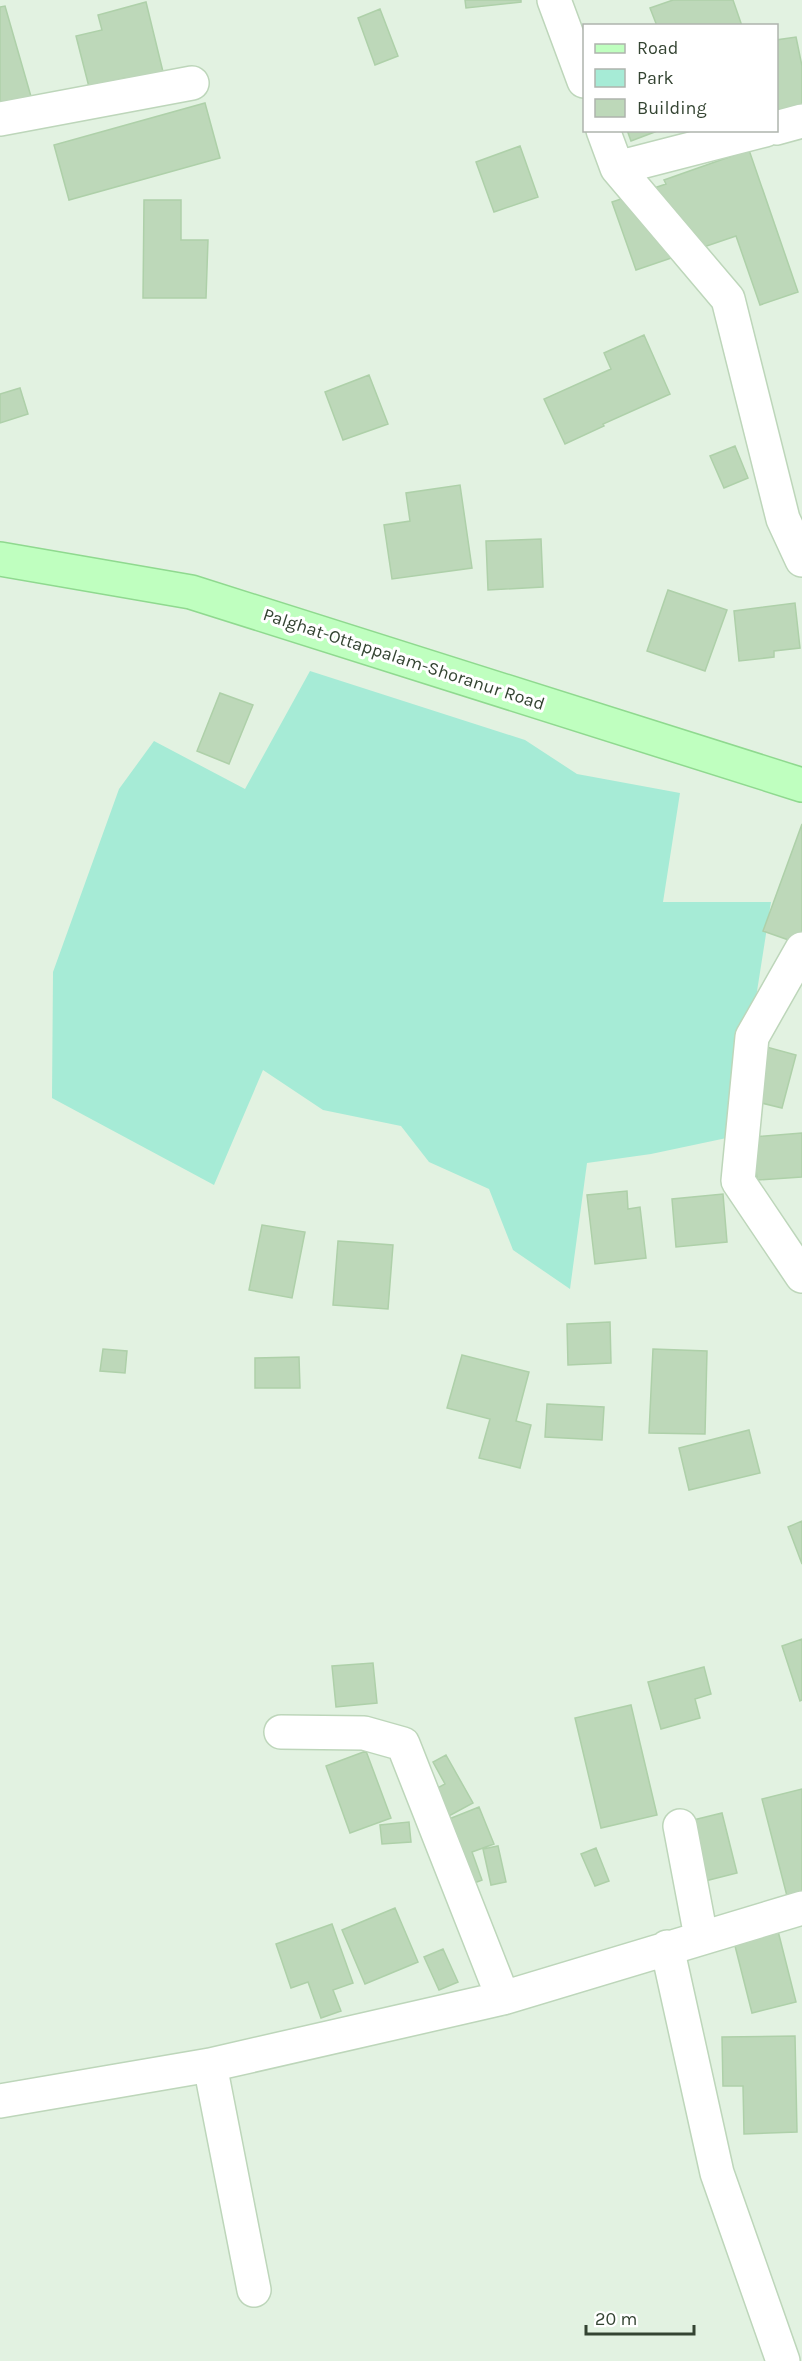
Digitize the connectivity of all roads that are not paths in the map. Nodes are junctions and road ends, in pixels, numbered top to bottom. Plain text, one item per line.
1 (554, 0) edge
2 (583, 76) edge
3 (192, 83) dead end
4 (0, 119) edge
5 (802, 121) edge
6 (778, 128) edge
7 (604, 132) edge
8 (757, 132) edge
9 (617, 168) junction
10 (0, 559) edge
11 (802, 560) edge
12 (802, 785) edge
13 (802, 949) edge
14 (802, 1276) edge
15 (281, 1732) dead end
16 (680, 1826) dead end
17 (802, 1908) edge
18 (701, 1937) junction
19 (667, 1947) junction
20 (503, 1998) junction
21 (210, 2065) junction
22 (0, 2101) edge
23 (254, 2290) dead end
24 (783, 2361) edge

1 - 2 street
3 - 4 street
5 - 6 street
7 - 9 street
8 - 9 street
9 - 11 street
10 - 12 main road, Palghat-Ottappalam-Shoranur Road
13 - 14 street
15 - 20 street
16 - 18 street
17 - 18 street
18 - 19 street
19 - 20 street
19 - 24 street
20 - 21 street
21 - 22 street
21 - 23 street

